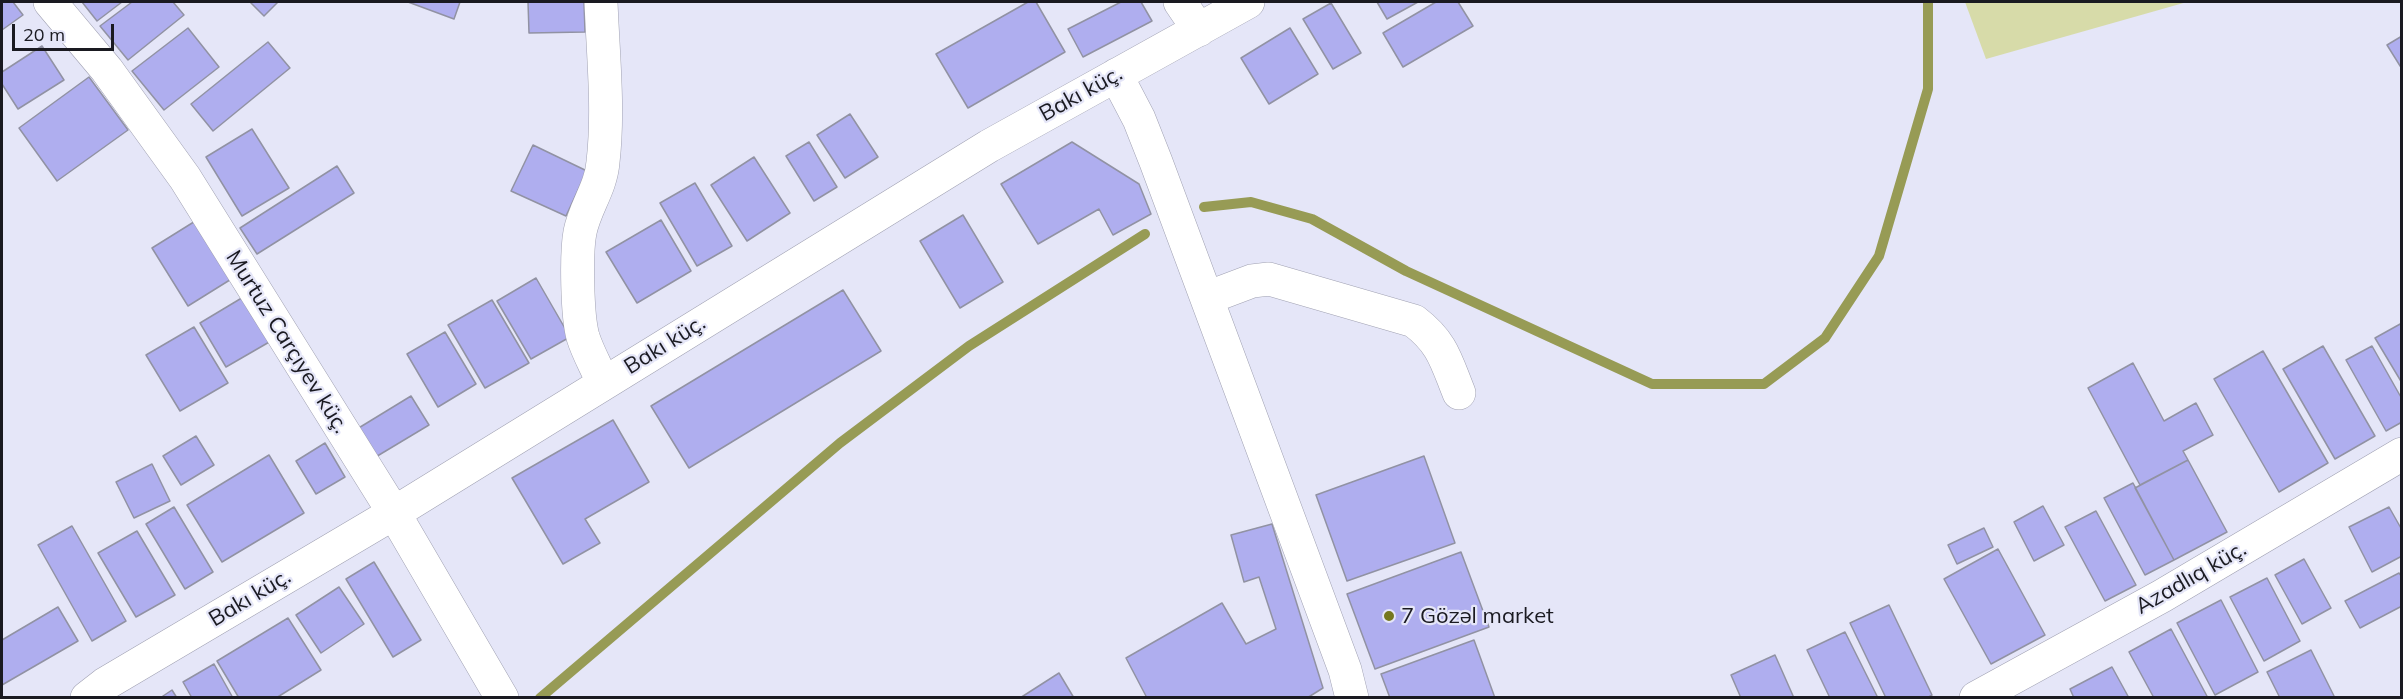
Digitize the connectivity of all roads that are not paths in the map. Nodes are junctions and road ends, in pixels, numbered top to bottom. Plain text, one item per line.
1 (50, 2) edge
2 (601, 2) edge
3 (1180, 2) edge
4 (1248, 2) edge
5 (1199, 30) junction
6 (1116, 75) junction
7 (1207, 298) junction
8 (603, 383) junction
9 (1459, 393) dead end
10 (2402, 454) edge
11 (394, 513) junction
12 (87, 698) edge
13 (502, 698) edge
14 (1352, 698) edge
15 (1976, 698) edge

1 - 11 street, Murtuz Carçıyev küç.
2 - 8 street
3 - 5 street
4 - 5 street, Bakı küç.
5 - 6 street, Bakı küç.
6 - 7 street
6 - 8 street, Bakı küç.
7 - 9 street
7 - 14 street
8 - 11 street, Bakı küç.
10 - 15 street, Azadlıq küç.
11 - 12 street, Bakı küç.
11 - 13 street, Murtuz Carçıyev küç.

